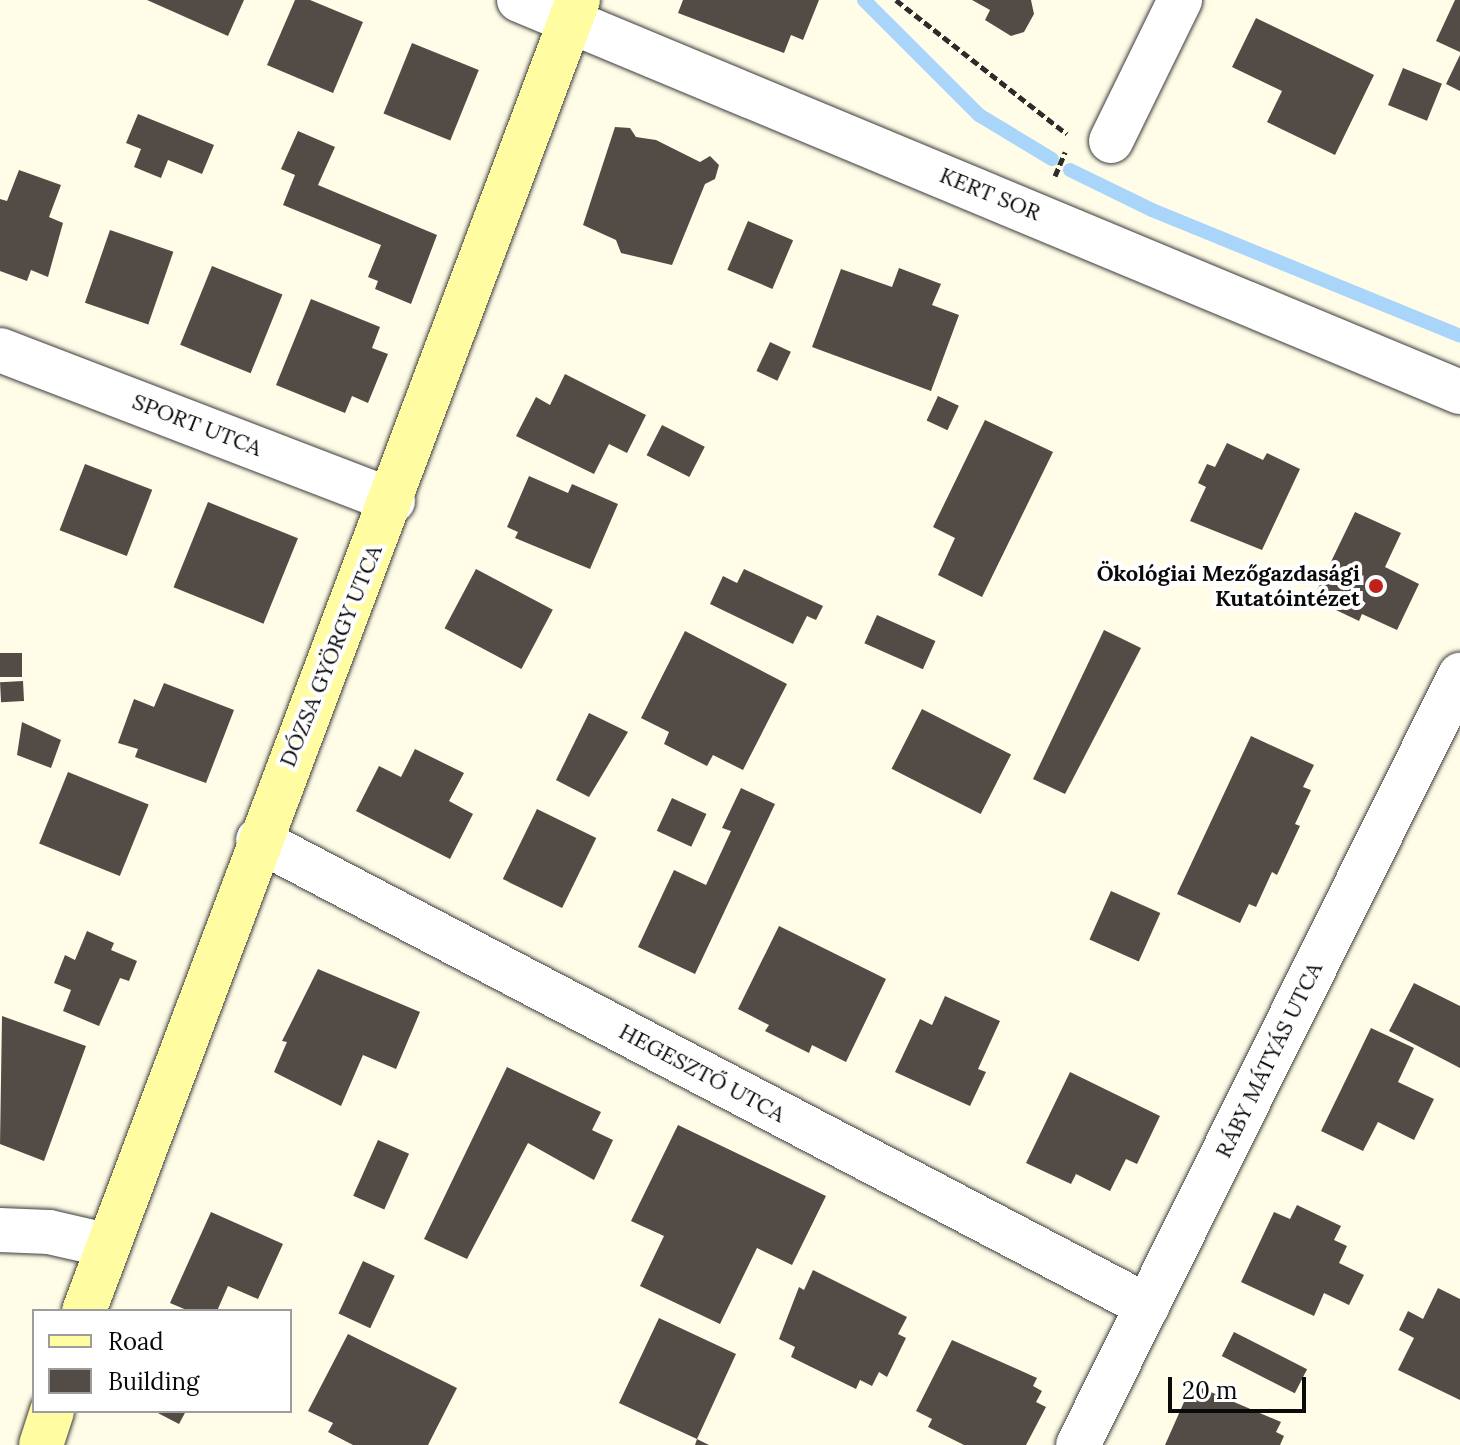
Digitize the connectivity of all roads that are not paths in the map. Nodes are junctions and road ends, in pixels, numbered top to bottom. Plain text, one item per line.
1 (519, 0) edge
2 (1180, 0) edge
3 (574, 10) edge
4 (1091, 139) road end
5 (0, 350) edge
6 (1460, 392) edge
7 (393, 501) junction
8 (1460, 675) edge
9 (258, 840) junction
10 (0, 1230) edge
11 (106, 1245) junction
12 (1147, 1306) junction
13 (85, 1309) edge
14 (51, 1413) edge
15 (41, 1445) edge
16 (1078, 1445) edge

1 - 3 street, KERT SOR
2 - 4 street
3 - 6 street, KERT SOR
3 - 7 street, DÓZSA GYÖRGY UTCA
5 - 7 street, SPORT UTCA
7 - 9 street, DÓZSA GYÖRGY UTCA
8 - 12 street, RÁBY MÁTYÁS UTCA
9 - 11 street, DÓZSA GYÖRGY UTCA
9 - 12 street, HEGESZTŐ UTCA
10 - 11 street
11 - 13 street, DÓZSA GYÖRGY UTCA
12 - 16 street, RÁBY MÁTYÁS UTCA
14 - 15 street

